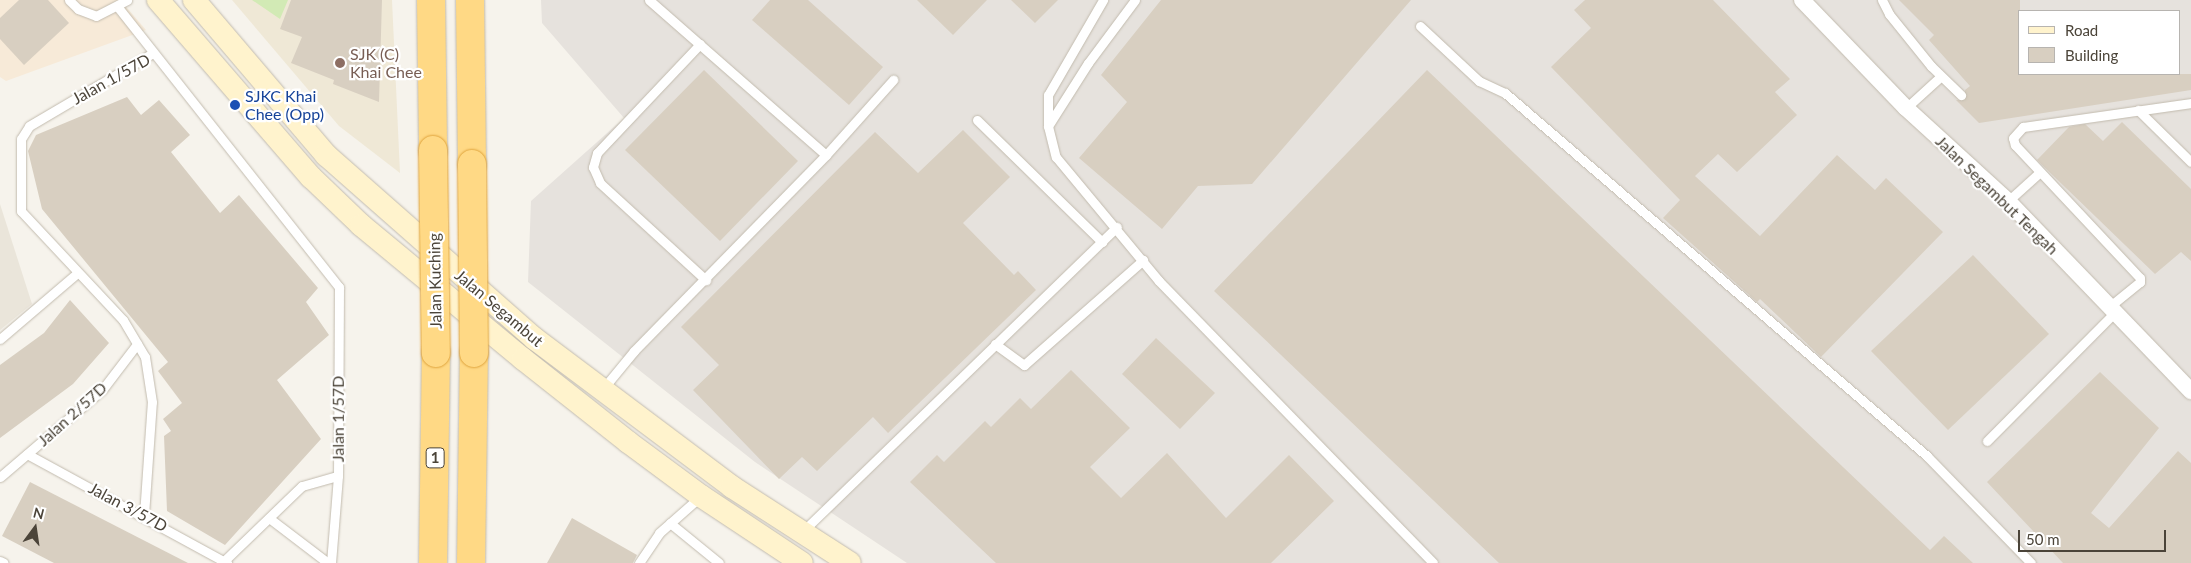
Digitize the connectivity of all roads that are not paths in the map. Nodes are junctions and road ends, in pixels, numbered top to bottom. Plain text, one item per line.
1 (69, 0) edge
2 (127, 0) edge
3 (158, 0) edge
4 (194, 0) edge
5 (430, 0) edge
6 (470, 0) edge
7 (649, 0) edge
8 (1103, 0) edge
9 (1135, 0) edge
10 (1802, 0) edge
11 (1882, 0) edge
12 (117, 6) junction
13 (1420, 26) dead end
14 (700, 44) junction
15 (153, 53) junction
16 (1941, 76) junction
17 (893, 80) dead end
18 (1961, 95) dead end
19 (2191, 103) edge
20 (1906, 108) junction
21 (2138, 110) junction
22 (977, 120) dead end
23 (1048, 126) junction
24 (826, 155) junction
25 (2191, 162) edge
26 (2040, 172) junction
27 (2008, 201) junction
28 (1117, 227) junction
29 (1102, 242) junction
30 (1143, 260) junction
31 (76, 274) junction
32 (706, 280) junction
33 (2112, 310) junction
34 (0, 339) edge
35 (137, 344) junction
36 (995, 344) junction
37 (602, 390) junction
38 (2191, 391) edge
39 (1987, 441) dead end
40 (28, 454) junction
41 (338, 476) junction
42 (0, 477) edge
43 (701, 496) junction
44 (144, 515) junction
45 (269, 518) junction
46 (670, 523) junction
47 (802, 532) junction
48 (0, 561) edge
49 (226, 562) edge
50 (4, 563) edge
51 (330, 563) edge
52 (433, 563) edge
53 (471, 563) edge
54 (639, 563) edge
55 (719, 563) edge
56 (802, 563) edge
57 (850, 563) edge
58 (1434, 563) edge
59 (2031, 563) edge

1 - 12 lane
2 - 12 lane
3 - 43 main road, Jalan Segambut
4 - 37 main road, Jalan Segambut
5 - 52 highway, Jalan Kuching / 1, bridge
6 - 53 highway, bridge
7 - 14 lane
8 - 23 lane
9 - 23 lane
10 - 20 street, Jalan Segambut Tengah
11 - 16 lane
12 - 15 lane
13 - 59 lane
14 - 24 lane
14 - 32 lane
15 - 31 lane, Jalan 1/57D
15 - 41 lane, Jalan 1/57D
16 - 18 lane
16 - 20 lane
17 - 24 lane
19 - 21 lane
20 - 27 street, Jalan Segambut Tengah
21 - 25 lane
21 - 26 lane
22 - 29 lane
23 - 28 lane
24 - 32 lane
26 - 27 lane
26 - 33 lane
27 - 33 street, Jalan Segambut Tengah
28 - 29 lane
28 - 30 lane
29 - 36 lane
30 - 36 lane
30 - 58 lane
31 - 34 lane
31 - 35 lane, Jalan 1/57D
32 - 37 lane
33 - 38 street, Jalan Segambut Tengah
33 - 39 lane
35 - 40 lane, Jalan 2/57D
35 - 44 lane, Jalan 1/57D
36 - 47 lane
37 - 47 main road, Jalan Segambut
40 - 42 lane, Jalan 2/57D
40 - 44 lane, Jalan 3/57D
41 - 45 lane
41 - 51 lane, Jalan 1/57D
43 - 46 lane
43 - 56 main road, Jalan Segambut
44 - 49 lane, Jalan 3/57D
45 - 49 lane
45 - 51 lane
46 - 54 lane
46 - 55 lane
47 - 57 main road, Jalan Segambut
48 - 50 lane

